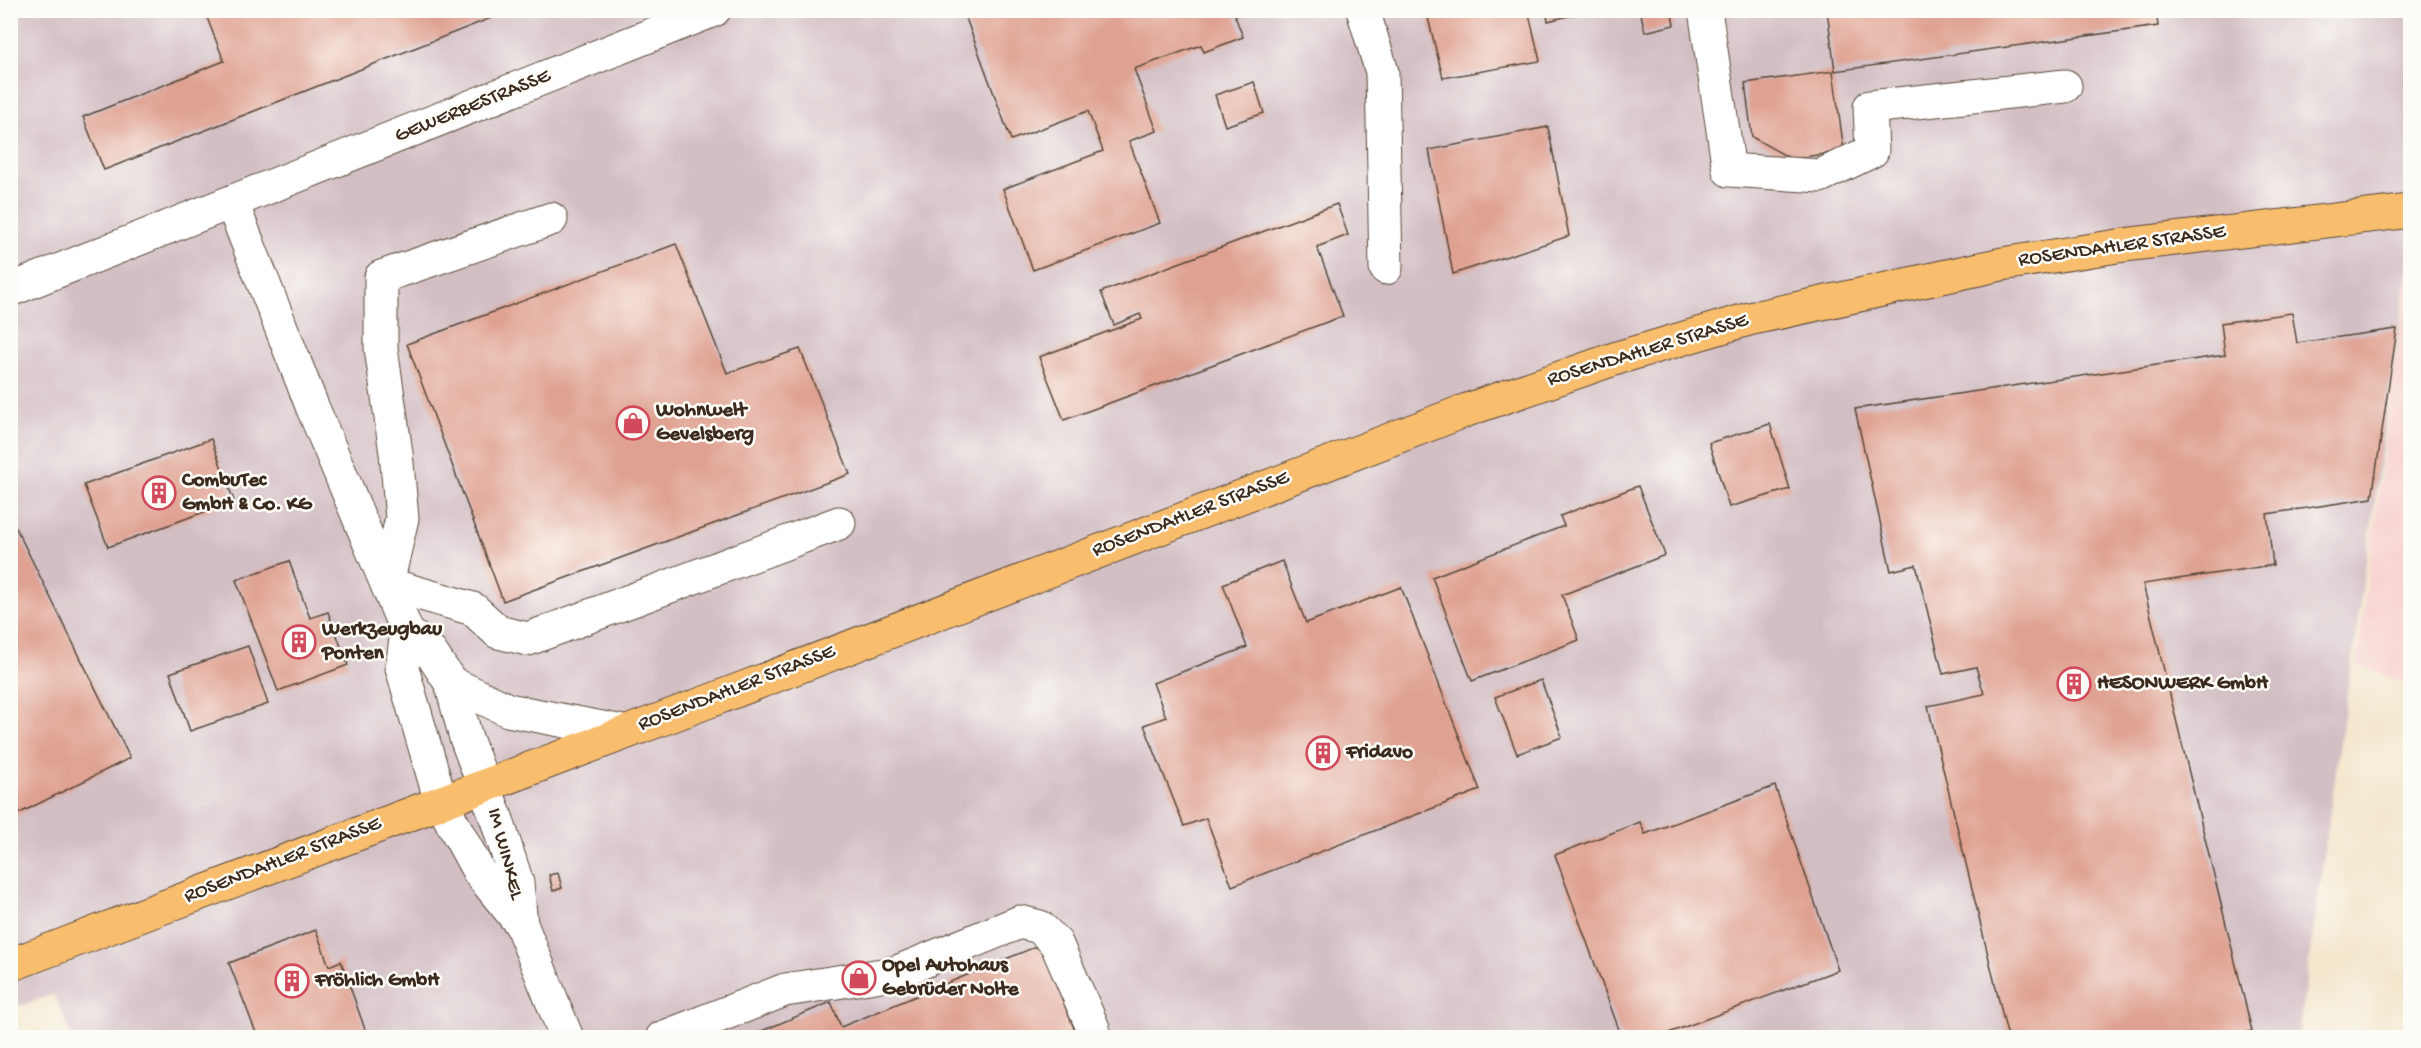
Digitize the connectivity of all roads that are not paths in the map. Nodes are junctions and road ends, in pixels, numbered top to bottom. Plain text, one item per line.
1 (714, 10) edge
2 (1363, 10) edge
3 (1705, 10) edge
4 (2065, 86) dead end
5 (232, 203) junction
6 (2410, 211) edge
7 (551, 219) dead end
8 (1386, 268) dead end
9 (10, 290) edge
10 (839, 524) dead end
11 (387, 584) junction
12 (407, 632) junction
13 (451, 683) junction
14 (623, 732) junction
15 (484, 785) junction
16 (441, 802) junction
17 (521, 924) junction
18 (10, 965) edge
19 (567, 1038) edge
20 (662, 1038) edge
21 (1094, 1038) edge

1 - 5 street, GEWERBESTRASSE
2 - 8 street
3 - 4 street
5 - 9 street, GEWERBESTRASSE
5 - 11 street
6 - 14 main road, ROSENDAHLER STRASSE
7 - 11 street
10 - 11 street
11 - 12 street
12 - 13 street
12 - 16 street
13 - 14 street
13 - 15 street
14 - 15 main road, ROSENDAHLER STRASSE
15 - 16 main road, ROSENDAHLER STRASSE
15 - 17 street, IM WINKEL
16 - 17 street, IM WINKEL
16 - 18 main road, ROSENDAHLER STRASSE
17 - 19 street, IM WINKEL
20 - 21 street

